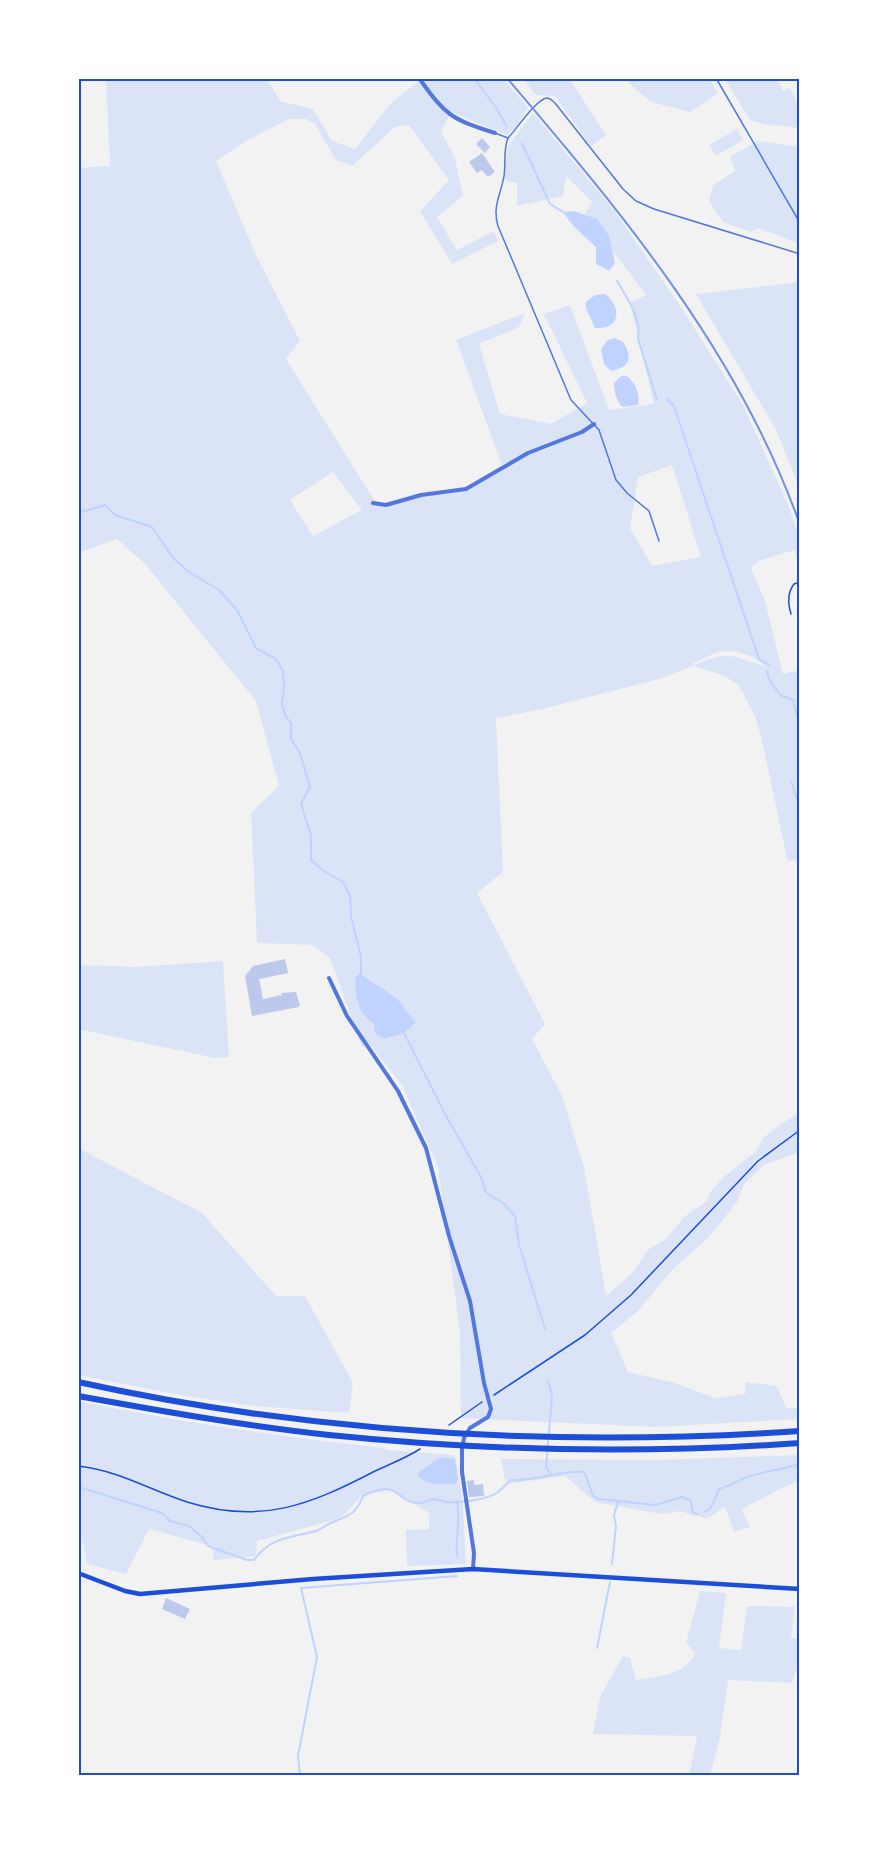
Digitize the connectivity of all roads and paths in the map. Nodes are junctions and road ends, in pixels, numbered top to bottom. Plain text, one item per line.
1 (419, 78) edge
2 (716, 78) edge
3 (495, 133) joint
4 (508, 138) junction
5 (800, 223) edge
6 (800, 254) edge
7 (594, 424) junction
8 (373, 504) dead end
9 (659, 541) dead end
10 (800, 582) edge
11 (791, 614) dead end
12 (329, 978) dead end
13 (800, 1130) edge
14 (78, 1382) edge
15 (494, 1394) dead end
16 (78, 1396) edge
17 (483, 1401) dead end
18 (445, 1428) dead end
19 (800, 1431) edge
20 (800, 1443) edge
21 (424, 1447) dead end
22 (78, 1466) edge
23 (473, 1569) junction
24 (78, 1573) edge
25 (800, 1589) edge

1 - 3 street
2 - 5 lane
3 - 4 lane
4 - 6 lane
4 - 7 lane
7 - 8 street
7 - 9 lane
10 - 11 path
12 - 23 street
13 - 15 path
14 - 19 highway
16 - 20 highway
17 - 18 path
21 - 22 path
23 - 24 main road
23 - 25 main road

